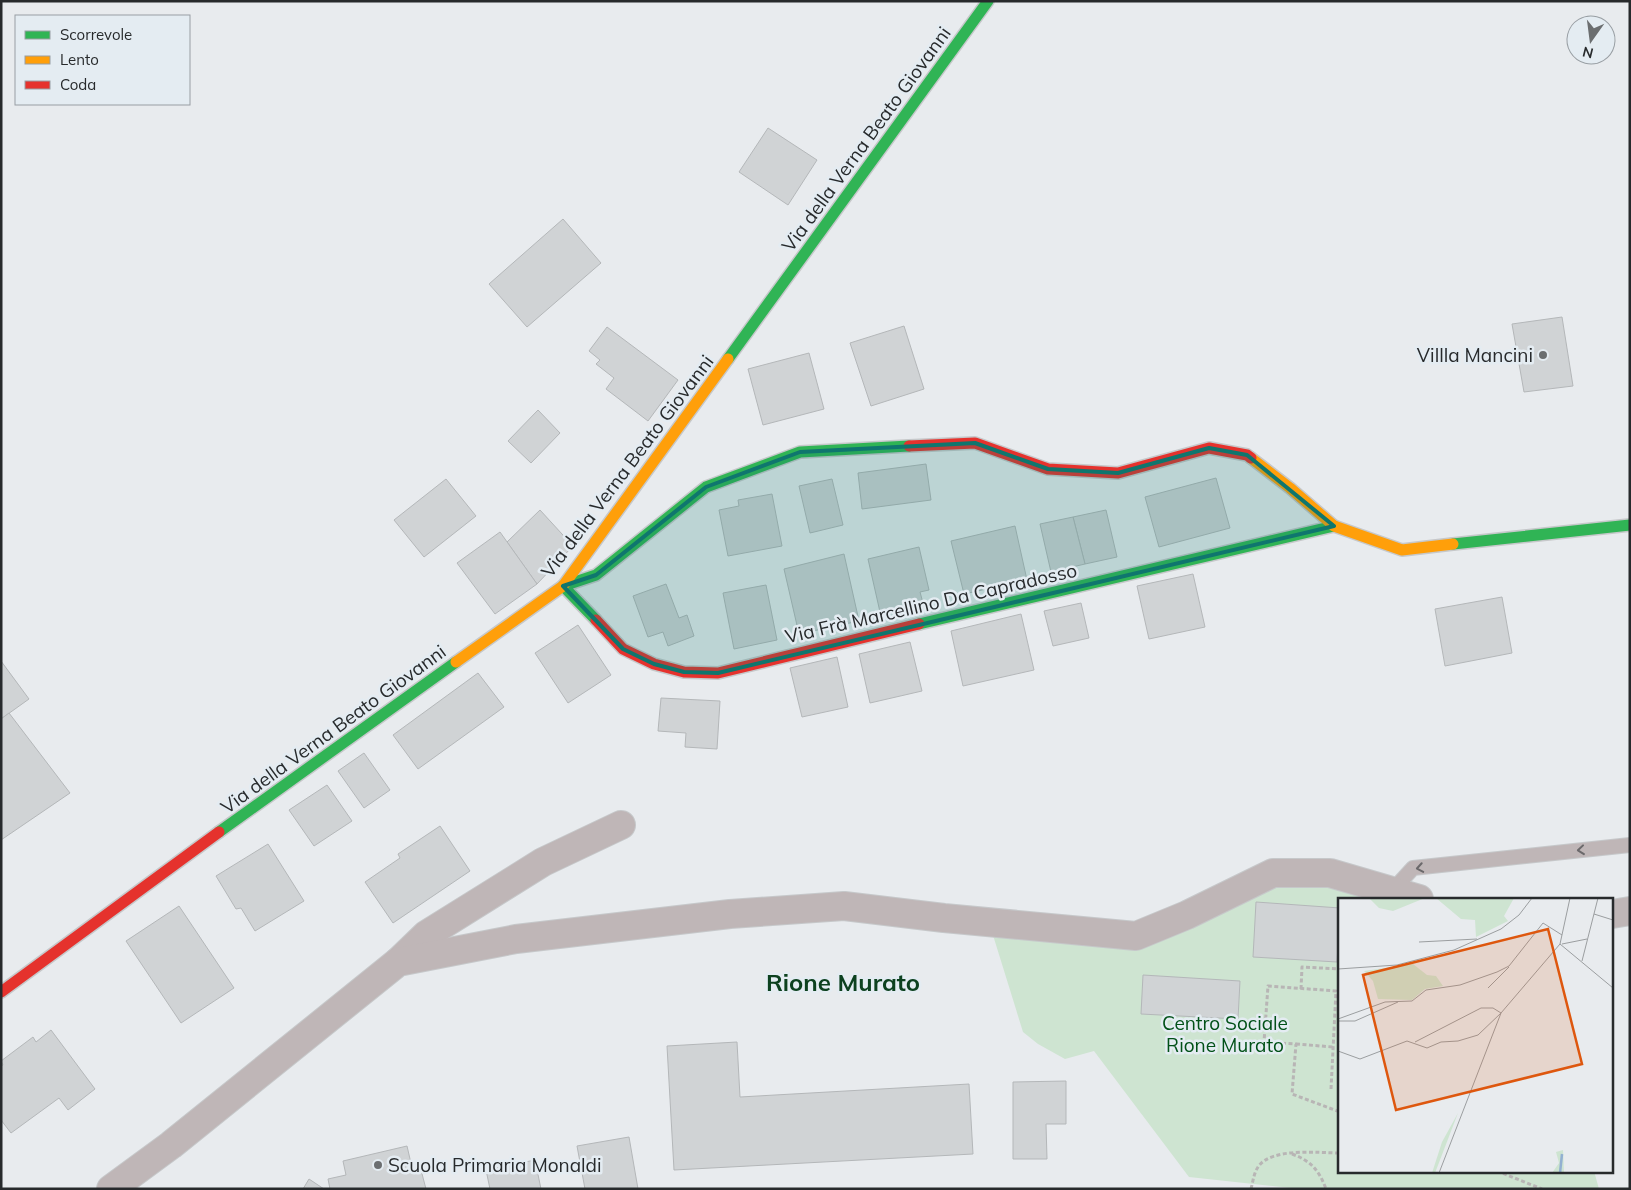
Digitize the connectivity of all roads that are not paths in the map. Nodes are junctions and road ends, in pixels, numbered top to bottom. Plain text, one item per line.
1 (988, 1) edge
2 (1630, 525) edge
3 (1334, 526) junction
4 (564, 586) junction
5 (620, 825) dead end
6 (1630, 845) edge
7 (1392, 891) junction
8 (1416, 898) edge
9 (1630, 911) edge
10 (1614, 914) edge
11 (398, 962) junction
12 (1, 992) edge
13 (111, 1189) edge

1 - 4 street, Via della Verna Beato Giovanni
2 - 3 street
3 - 4 street, Via Frà Marcellino Da Capradosso
3 - 4 street
4 - 12 street, Via della Verna Beato Giovanni
5 - 11 street
6 -> 7 lane
7 - 8 street
7 - 11 street
9 - 10 street
11 - 13 street

